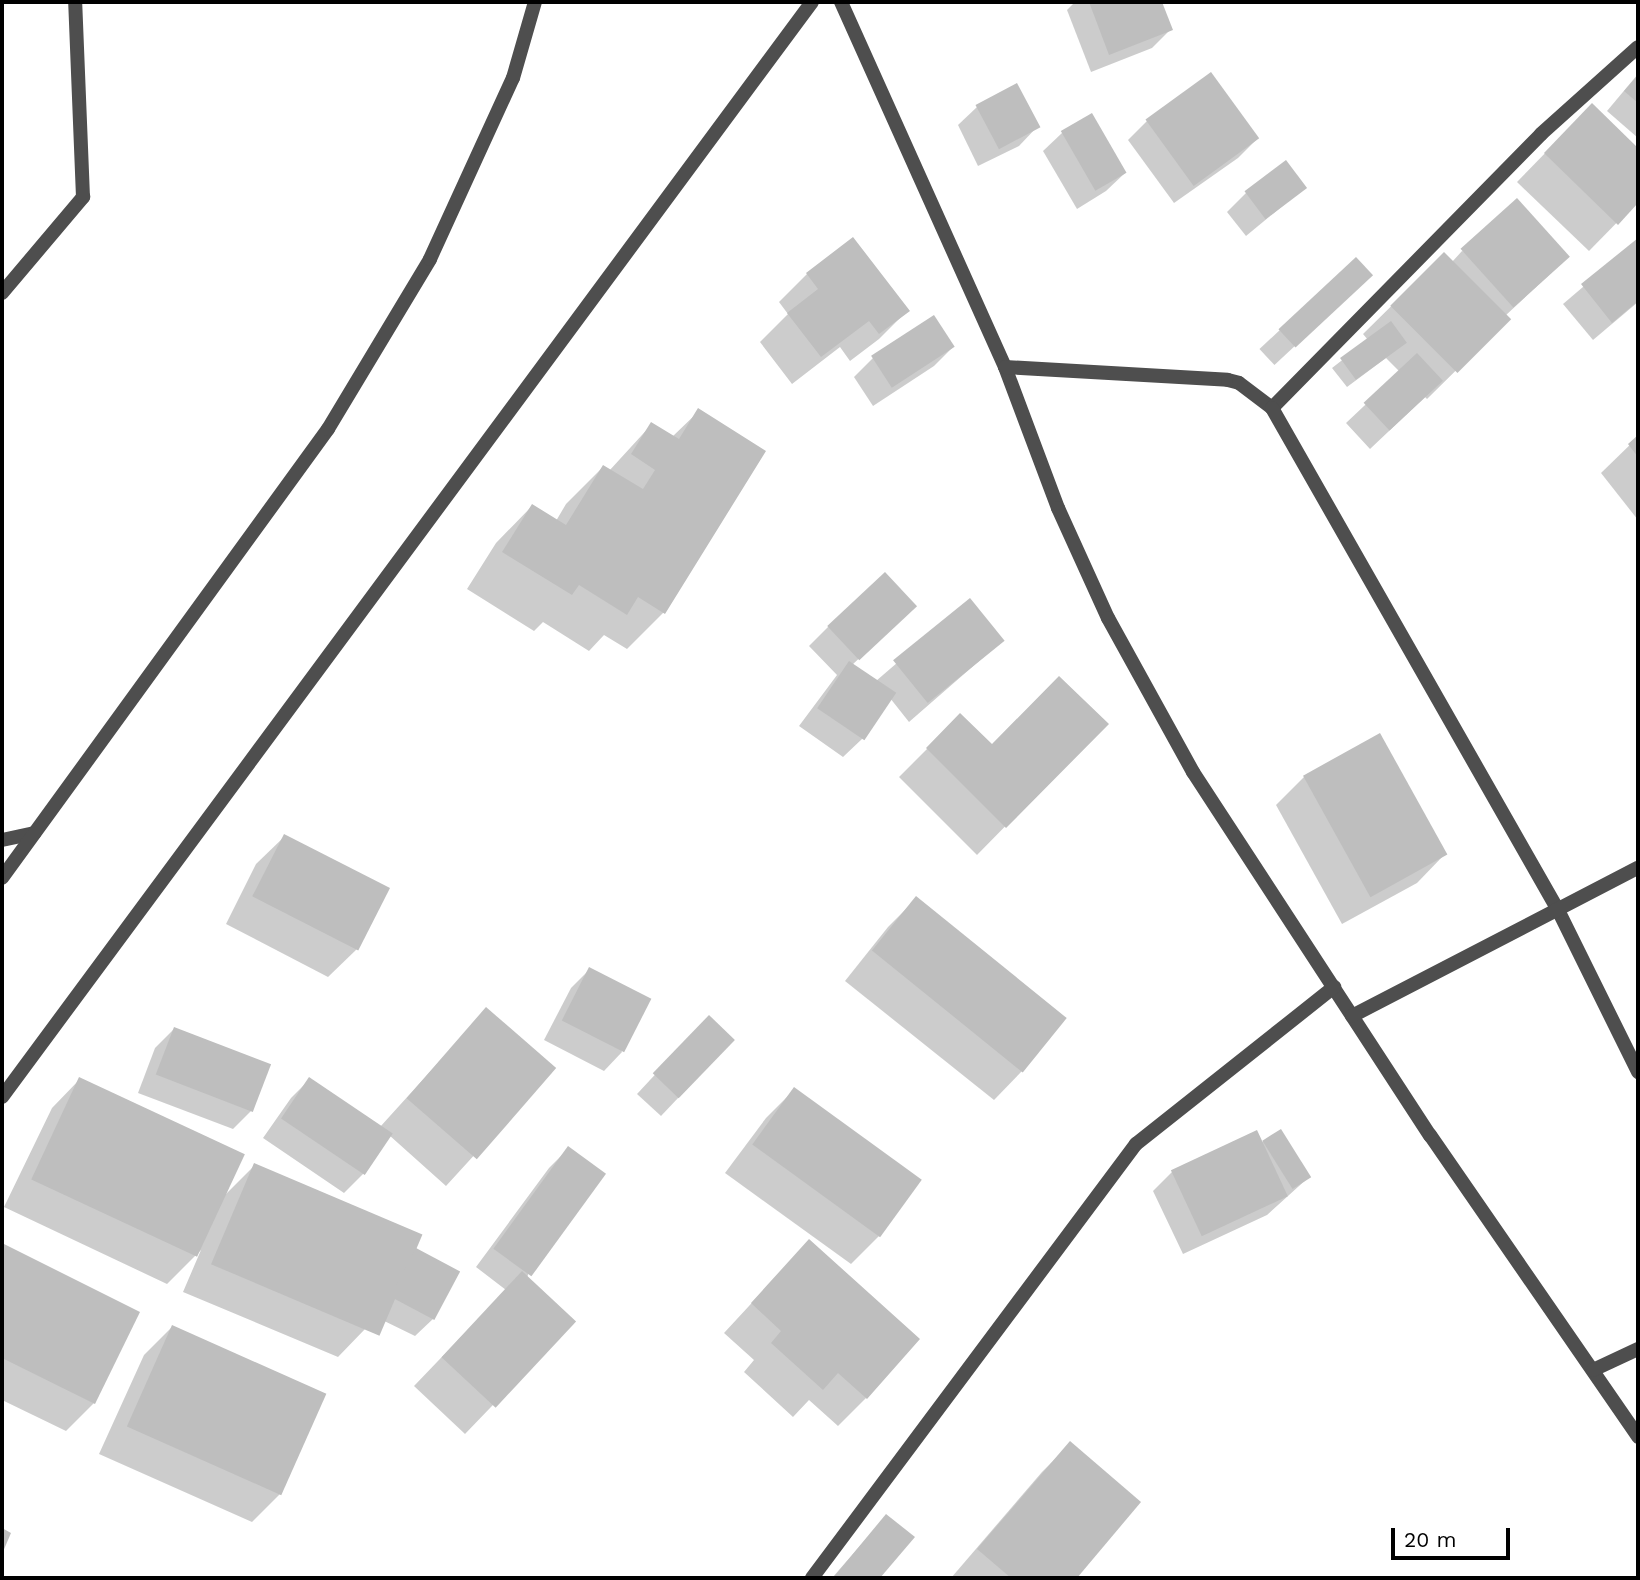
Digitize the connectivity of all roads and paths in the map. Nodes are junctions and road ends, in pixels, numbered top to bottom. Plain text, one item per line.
1 (75, 2) edge
2 (535, 2) edge
3 (812, 2) edge
4 (841, 2) edge
5 (1638, 47) edge
6 (2, 293) edge
7 (1005, 367) junction
8 (1272, 408) junction
9 (34, 833) junction
10 (2, 840) edge
11 (1638, 868) edge
12 (2, 878) edge
13 (1558, 910) junction
14 (1334, 987) junction
15 (1352, 1016) junction
16 (1638, 1072) edge
17 (2, 1097) edge
18 (1638, 1349) edge
19 (1593, 1370) junction
20 (1638, 1437) edge
21 (812, 1578) edge

1 - 6 street
2 - 9 street
3 - 17 street
4 - 7 street
5 - 8 street
7 - 8 street
7 - 14 street
8 - 13 street
9 - 10 street
9 - 12 street
11 - 13 street
13 - 15 street
13 - 16 street
14 - 15 street
14 - 21 street
15 - 19 street
18 - 19 street
19 - 20 street

